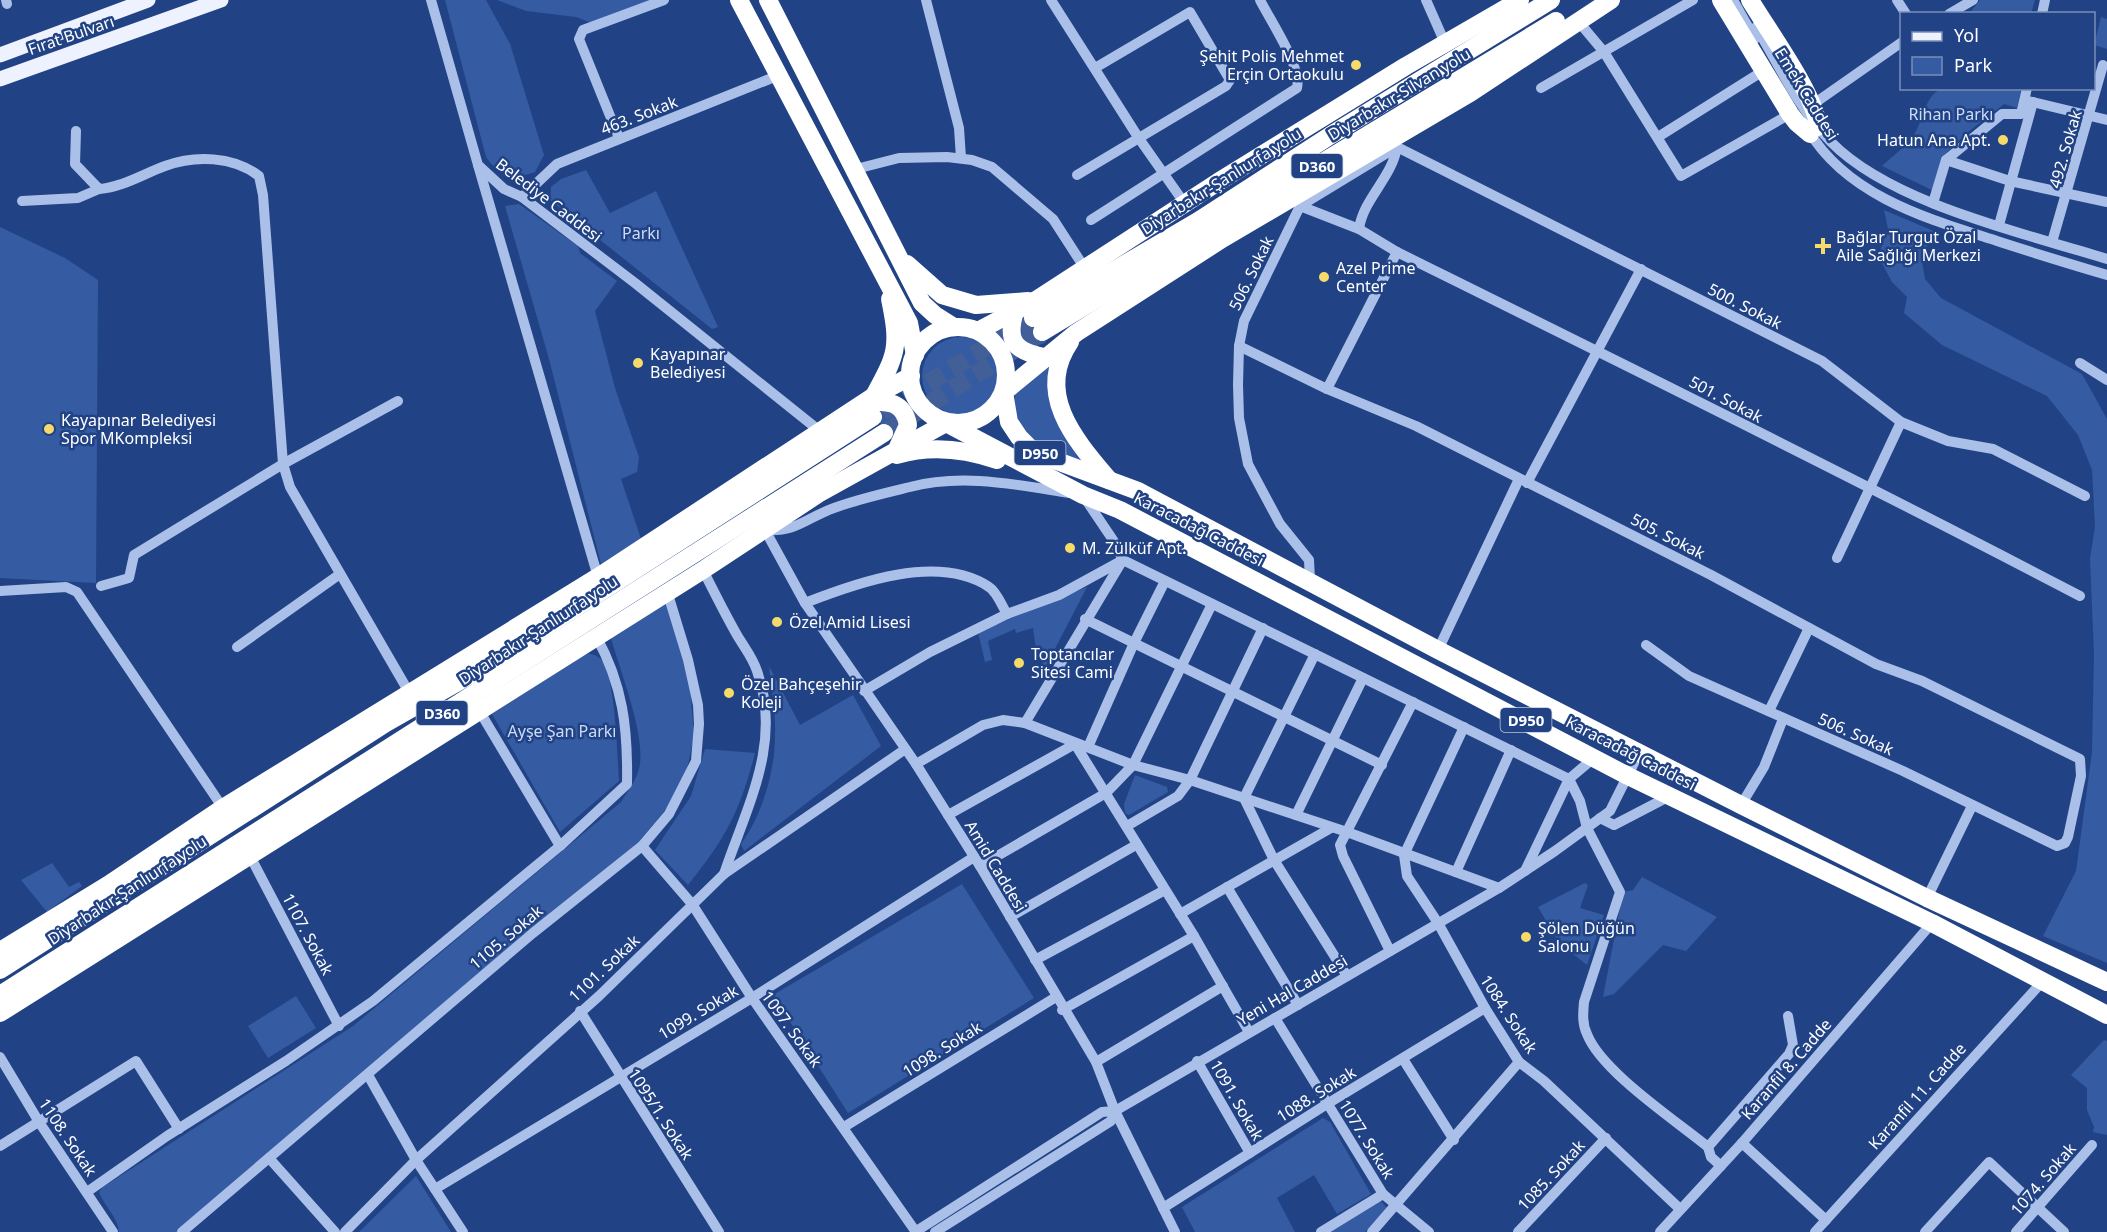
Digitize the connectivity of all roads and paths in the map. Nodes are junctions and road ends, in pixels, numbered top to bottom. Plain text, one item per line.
1 (148, 0) edge
2 (221, 0) edge
3 (431, 0) edge
4 (664, 0) edge
5 (739, 0) edge
6 (768, 0) edge
7 (926, 0) edge
8 (1051, 0) edge
9 (1260, 0) edge
10 (1426, 0) edge
11 (1520, 0) edge
12 (1551, 0) edge
13 (1591, 0) edge
14 (1611, 0) edge
15 (1693, 0) edge
16 (1721, 0) edge
17 (1733, 0) edge
18 (1740, 0) edge
19 (1750, 0) edge
20 (1973, 0) edge
21 (1952, 12) edge
22 (1578, 21) junction
23 (1479, 23) junction
24 (1445, 43) junction
25 (1900, 43) edge
26 (1604, 52) junction
27 (0, 55) edge
28 (2101, 64) edge
29 (1095, 68) junction
30 (1763, 71) junction
31 (777, 76) junction
32 (0, 79) edge
33 (1541, 88) dead end
34 (2027, 90) edge
35 (2029, 101) junction
36 (1812, 105) junction
37 (1790, 114) junction
38 (2090, 116) junction
39 (2107, 120) edge
40 (76, 131) dead end
41 (1814, 131) junction
42 (1331, 135) junction
43 (1138, 137) junction
44 (1392, 137) junction
45 (1658, 137) junction
46 (619, 138) junction
47 (961, 158) junction
48 (1946, 160) junction
49 (478, 165) junction
50 (856, 169) junction
51 (1163, 173) junction
52 (1077, 175) dead end
53 (2010, 181) junction
54 (99, 189) junction
55 (2067, 195) junction
56 (522, 197) junction
57 (1304, 198) junction
58 (22, 201) dead end
59 (2107, 202) edge
60 (1933, 203) junction
61 (1185, 204) junction
62 (1090, 220) dead end
63 (1999, 225) junction
64 (1359, 229) junction
65 (2052, 242) junction
66 (1397, 252) junction
67 (898, 256) junction
68 (2107, 259) edge
69 (1084, 267) junction
70 (1641, 269) junction
71 (882, 271) junction
72 (2107, 275) edge
73 (1015, 311) junction
74 (1037, 317) junction
75 (954, 327) junction
76 (978, 331) junction
77 (1076, 333) junction
78 (1239, 346) junction
79 (1595, 351) junction
80 (915, 355) junction
81 (1044, 357) junction
82 (2080, 363) dead end
83 (911, 376) junction
84 (2107, 380) edge
85 (1327, 389) junction
86 (1004, 392) junction
87 (398, 401) dead end
88 (871, 406) junction
89 (1901, 422) junction
90 (946, 423) junction
91 (821, 432) junction
92 (884, 433) tunnel mouth
93 (897, 449) junction
94 (873, 462) junction
95 (283, 464) junction
96 (1037, 470) junction
97 (1110, 480) junction
98 (1523, 481) junction
99 (1872, 487) junction
100 (1083, 495) junction
101 (2085, 496) dead end
102 (765, 530) junction
103 (1837, 558) dead end
104 (1123, 560) junction
105 (703, 570) junction
106 (340, 574) junction
107 (598, 577) junction
108 (1310, 580) junction
109 (1165, 581) junction
110 (101, 586) dead end
111 (0, 591) edge
112 (667, 591) junction
113 (2080, 596) dead end
114 (805, 603) junction
115 (1212, 604) junction
116 (1007, 614) junction
117 (1085, 619) junction
118 (1263, 628) junction
119 (1809, 628) junction
120 (596, 636) junction
121 (492, 643) junction
122 (1134, 643) junction
123 (1646, 645) dead end
124 (550, 646) junction
125 (237, 647) dead end
126 (1438, 650) junction
127 (1315, 654) junction
128 (1182, 667) junction
129 (481, 669) junction
130 (1363, 678) junction
131 (516, 687) junction
132 (864, 691) junction
133 (1232, 691) junction
134 (410, 694) junction
135 (1413, 702) junction
136 (1769, 711) junction
137 (480, 712) junction
138 (1283, 718) junction
139 (1783, 719) junction
140 (1025, 723) junction
141 (1464, 727) junction
142 (1616, 740) junction
143 (1334, 742) junction
144 (1076, 744) junction
145 (1088, 747) junction
146 (903, 750) junction
147 (1511, 750) junction
148 (1634, 750) junction
149 (1596, 756) junction
150 (915, 764) junction
151 (1134, 765) junction
152 (1382, 765) junction
153 (1628, 776) junction
154 (1569, 779) junction
155 (1190, 780) junction
156 (1106, 793) junction
157 (1667, 794) junction
158 (1244, 798) junction
159 (1741, 805) junction
160 (1972, 806) junction
161 (224, 808) junction
162 (1296, 815) junction
163 (948, 816) junction
164 (1600, 818) junction
165 (1127, 826) junction
166 (1331, 828) junction
167 (1587, 828) junction
168 (1347, 832) junction
169 (1136, 845) junction
170 (560, 846) junction
171 (642, 846) junction
172 (2057, 846) joint
173 (192, 847) junction
174 (1404, 855) junction
175 (250, 856) junction
176 (1274, 860) junction
177 (977, 861) junction
178 (1456, 872) junction
179 (1524, 873) junction
180 (724, 874) junction
181 (108, 885) junction
182 (1227, 887) junction
183 (1499, 888) junction
184 (1165, 890) junction
185 (1927, 898) junction
186 (177, 902) junction
187 (692, 904) junction
188 (1180, 914) junction
189 (123, 916) junction
190 (1010, 917) junction
191 (1438, 923) junction
192 (1932, 923) junction
193 (1194, 936) junction
194 (0, 951) edge
195 (1390, 951) junction
196 (1035, 960) junction
197 (0, 970) edge
198 (1347, 976) junction
199 (2043, 981) junction
200 (2107, 982) edge
201 (1223, 986) junction
202 (0, 995) edge
203 (1056, 997) junction
204 (752, 998) junction
205 (1298, 1005) junction
206 (1485, 1008) junction
207 (1062, 1010) junction
208 (580, 1011) junction
209 (0, 1013) edge
210 (2107, 1015) edge
211 (1788, 1016) dead end
212 (1275, 1018) junction
213 (339, 1026) junction
214 (1249, 1032) junction
215 (0, 1057) edge
216 (1403, 1059) junction
217 (1197, 1061) junction
218 (1096, 1062) junction
219 (1519, 1062) junction
220 (368, 1075) junction
221 (620, 1077) junction
222 (1327, 1104) junction
223 (1113, 1116) junction
224 (39, 1122) junction
225 (844, 1127) junction
226 (179, 1129) junction
227 (1606, 1138) junction
228 (1454, 1140) junction
229 (1742, 1143) junction
230 (2092, 1145) dead end
231 (0, 1146) edge
232 (1708, 1147) junction
233 (1250, 1153) junction
234 (269, 1158) junction
235 (417, 1160) junction
236 (1721, 1166) junction
237 (435, 1189) junction
238 (87, 1192) junction
239 (1383, 1194) junction
240 (1397, 1205) junction
241 (1163, 1208) junction
242 (2037, 1208) junction
243 (1680, 1209) junction
244 (1826, 1220) junction
245 (114, 1232) edge
246 (182, 1232) edge
247 (335, 1232) edge
248 (345, 1232) edge
249 (463, 1232) edge
250 (719, 1232) edge
251 (915, 1232) edge
252 (935, 1232) edge
253 (1176, 1232) edge
254 (1321, 1232) edge
255 (1372, 1232) edge
256 (1428, 1232) edge
257 (1518, 1232) edge
258 (1660, 1232) edge
259 (1815, 1232) edge
260 (1925, 1232) edge
261 (2016, 1232) edge
262 (2064, 1232) edge

1 - 27 main road, Fırat Bulvarı
2 - 32 main road, Fırat Bulvarı
3 - 49 street, Belediye Caddesi
4 - 46 street
5 - 31 highway
6 - 50 highway
7 - 47 street
8 - 29 street
9 - 51 street
10 - 24 street
11 - 23 highway
12 - 42 highway, Diyarbakır-Şanlıurfa yolu / D360
13 - 44 highway, Diyarbakır-Silvan yolu / D360
14 - 22 highway
15 - 26 street
16 - 30 highway
17 - 41 street, Emek Caddesi
18 - 41 street, Emek Caddesi
19 - 36 highway
20 - 21 street
22 - 26 street
22 - 44 highway
23 - 24 highway
23 - 42 highway
24 - 61 highway
25 - 36 street
26 - 33 street
26 - 45 street
28 - 38 street, 492. Sokak
29 - 43 street
29 - 43 street
30 - 37 highway
30 - 45 street
31 - 46 street, 463. Sokak
31 - 71 highway
34 - 35 street
35 - 38 street
35 - 48 street
35 - 53 street
36 - 41 highway
37 - 41 highway
37 - 45 street
38 - 39 street
38 - 55 street, 492. Sokak
40 - 54 street
41 - 60 street, Emek Caddesi
41 - 72 street, Emek Caddesi
42 - 74 highway, Diyarbakır-Şanlıurfa yolu / D360
43 - 51 street
43 - 52 street
44 - 57 highway
44 - 64 street
44 - 70 street, 500. Sokak
44 - 74 highway, Diyarbakır-Silvan yolu / D360
46 - 56 street, 463. Sokak
47 - 50 street
47 - 69 street
48 - 53 street
48 - 60 street
49 - 56 street, Belediye Caddesi
49 - 107 street
50 - 67 highway
51 - 61 street
51 - 62 street
53 - 55 street
53 - 63 street
54 - 58 street
54 - 95 street
55 - 59 street
55 - 65 street, 492. Sokak
56 - 91 street, Belediye Caddesi
57 - 64 street, 501. Sokak
57 - 77 highway
57 - 78 street, 506. Sokak
60 - 63 street, Emek Caddesi
61 - 69 highway
63 - 65 street, Emek Caddesi
64 - 66 street, 501. Sokak
65 - 68 street, Emek Caddesi
66 - 79 street, 501. Sokak
66 - 85 street
67 - 74 highway
67 - 75 highway
69 - 74 highway
70 - 79 street
70 - 89 street, 500. Sokak
71 - 80 highway
71 - 88 highway
73 - 74 highway
73 - 76 highway
73 - 81 highway
75 - 76 highway
75 - 80 highway
76 - 86 highway
77 - 81 highway
77 - 97 highway
78 - 85 street, 505. Sokak
78 - 108 street, 506. Sokak
79 - 98 street
79 - 99 street, 501. Sokak
80 - 83 highway
81 - 86 highway
82 - 84 street
83 - 88 highway
83 - 90 highway
85 - 98 street, 505. Sokak
86 - 90 highway
86 - 97 highway, Karacadağ Caddesi / D950
87 - 95 street
88 - 91 highway
88 - 93 highway
88 - 129 highway, Diyarbakır-Şanlıurfa yolu / D360
89 - 99 street
89 - 101 street, 500. Sokak
90 - 93 highway
90 - 96 highway, Karacadağ Caddesi / D950
91 - 107 highway
92 - 124 highway, Diyarbakır-Şanlıurfa yolu / D360
93 - 94 highway
94 - 96 highway
94 - 102 highway
95 - 106 street
95 - 110 street
96 - 100 highway, Karacadağ Caddesi / D950
97 - 108 highway, Karacadağ Caddesi / D950
98 - 119 street, 505. Sokak
98 - 126 street
99 - 103 street
99 - 113 street, 501. Sokak
100 - 102 street
100 - 104 street
100 - 149 highway, Karacadağ Caddesi / D950
102 - 105 highway
102 - 114 street, Amid Caddesi
104 - 109 street
104 - 116 street
104 - 117 street
105 - 112 highway
105 - 180 street
106 - 125 street
106 - 134 street
107 - 121 highway
108 - 126 highway, Karacadağ Caddesi / D950
109 - 115 street
109 - 122 street
111 - 161 street
112 - 120 highway
112 - 171 street, 1105. Sokak
114 - 116 street
114 - 132 street, Amid Caddesi
115 - 118 street
115 - 128 street, 1099. Sokak
116 - 132 street
117 - 122 street
117 - 140 street
118 - 127 street
118 - 133 street
119 - 136 street
119 - 172 street, 505. Sokak
120 - 131 highway
120 - 170 street
121 - 129 highway
121 - 134 highway
122 - 128 street
122 - 145 street
123 - 136 street, 506. Sokak
124 - 131 highway
124 - 189 highway, Diyarbakır-Şanlıurfa yolu / D360
126 - 142 highway, Karacadağ Caddesi / D950
127 - 130 street
127 - 138 street
128 - 133 street
128 - 151 street, 1099. Sokak
129 - 173 highway, Diyarbakır-Şanlıurfa yolu / D360
130 - 135 street
130 - 143 street
131 - 137 highway
132 - 146 street, Amid Caddesi
133 - 138 street
133 - 155 street
134 - 161 highway
135 - 141 street
135 - 152 street
136 - 139 street, 506. Sokak
137 - 170 street
137 - 175 highway
138 - 143 street
138 - 158 street
139 - 159 street
139 - 160 street, 506. Sokak
140 - 144 street
140 - 150 street
141 - 147 street
141 - 174 street
142 - 148 highway, Karacadağ Caddesi / D950
142 - 149 highway
143 - 152 street
143 - 162 street
144 - 145 street
144 - 156 street
144 - 163 street
145 - 151 street
146 - 150 street, Amid Caddesi
146 - 180 street, 1101. Sokak
147 - 154 street
147 - 178 street
148 - 153 street, Yeni Hal Caddesi
148 - 159 highway, Karacadağ Caddesi / D950
149 - 153 highway, Karacadağ Caddesi / D950
149 - 154 street
150 - 163 street, Amid Caddesi
151 - 155 street
151 - 156 street, 1099. Sokak
152 - 168 street
153 - 157 highway, Karacadağ Caddesi / D950
153 - 164 street, Yeni Hal Caddesi
154 - 167 street
154 - 179 street
155 - 158 street
155 - 165 street
156 - 165 street
156 - 177 street, 1099. Sokak
157 - 164 street
157 - 192 highway, Karacadağ Caddesi / D950
158 - 162 street
158 - 176 street
159 - 185 highway, Karacadağ Caddesi / D950
160 - 172 street, 506. Sokak
160 - 185 street
161 - 181 highway
162 - 166 street
163 - 177 street, Amid Caddesi
164 - 167 street, Yeni Hal Caddesi
165 - 169 street
166 - 168 street
166 - 176 street
167 - 179 street, Yeni Hal Caddesi
167 - 232 street
168 - 174 street
168 - 195 street
169 - 184 street
169 - 190 street
170 - 213 street
171 - 187 street, 1097. Sokak
171 - 220 street, 1105. Sokak
173 - 181 highway
173 - 197 highway, Diyarbakır-Şanlıurfa yolu / D360
174 - 178 street
174 - 191 street, 1084. Sokak
175 - 186 highway
175 - 213 street, 1107. Sokak
176 - 182 street
176 - 198 street
177 - 190 street, Amid Caddesi
177 - 204 street, 1099. Sokak
178 - 183 street
179 - 183 street, Yeni Hal Caddesi
180 - 187 street, 1101. Sokak
181 - 194 highway
182 - 188 street
182 - 205 street
183 - 191 street, Yeni Hal Caddesi
184 - 188 street
184 - 196 street
185 - 200 highway, Karacadağ Caddesi / D950
186 - 189 highway
186 - 209 highway
187 - 204 street, 1097. Sokak
187 - 208 street, 1101. Sokak
188 - 193 street
189 - 202 highway, Diyarbakır-Şanlıurfa yolu / D360
190 - 196 street, Amid Caddesi
191 - 195 street, Yeni Hal Caddesi
191 - 206 street, 1084. Sokak
192 - 199 highway, Karacadağ Caddesi / D950
192 - 229 street, Karanfil 8. Cadde
193 - 201 street
193 - 207 street
195 - 198 street, Yeni Hal Caddesi
196 - 203 street, Amid Caddesi
198 - 205 street, Yeni Hal Caddesi
199 - 210 highway, Karacadağ Caddesi / D950
199 - 244 street, Karanfil 11. Cadde
201 - 214 street
201 - 218 street
203 - 207 street, Amid Caddesi
203 - 225 street, 1098. Sokak
204 - 221 street, 1099. Sokak
204 - 225 street, 1097. Sokak
205 - 212 street, Yeni Hal Caddesi
206 - 216 street, 1088. Sokak
206 - 219 street, 1084. Sokak
207 - 218 street, Amid Caddesi
208 - 221 street, 1095/1. Sokak
208 - 235 street, 1101. Sokak
211 - 232 street
212 - 214 street, Yeni Hal Caddesi
212 - 222 street, 1077. Sokak
213 - 226 street
214 - 217 street, Yeni Hal Caddesi
215 - 224 street, 1108. Sokak
216 - 222 street, 1088. Sokak
216 - 228 street
217 - 223 street, Yeni Hal Caddesi
217 - 233 street, 1091. Sokak
218 - 223 street, Amid Caddesi
219 - 227 street, 1084. Sokak
219 - 228 street
220 - 234 street, 1105. Sokak
220 - 235 street
221 - 237 street, 1099. Sokak
221 - 250 street, 1095/1. Sokak
222 - 233 street, 1088. Sokak
222 - 239 street, 1077. Sokak
223 - 241 street, Amid Caddesi
223 - 251 street
223 - 252 street, Yeni Hal Caddesi
224 - 226 street
224 - 231 street
224 - 238 street, 1108. Sokak
225 - 251 street, 1097. Sokak
226 - 238 street
227 - 243 street, 1084. Sokak
227 - 257 street, 1085. Sokak
228 - 240 street
229 - 236 street, Karanfil 8. Cadde
229 - 244 street
230 - 242 street, 1074. Sokak
232 - 236 street
233 - 241 street, 1088. Sokak
234 - 246 street, 1105. Sokak
234 - 247 street
235 - 237 street
235 - 248 street, 1101. Sokak
236 - 243 street, Karanfil 8. Cadde
237 - 249 street
238 - 245 street, 1108. Sokak
239 - 240 street, 1077. Sokak
239 - 254 street
240 - 255 street
240 - 256 street, 1077. Sokak
241 - 253 street, Amid Caddesi
242 - 260 street
242 - 261 street, 1074. Sokak
242 - 262 street
243 - 258 street, Karanfil 8. Cadde
244 - 259 street, Karanfil 11. Cadde

